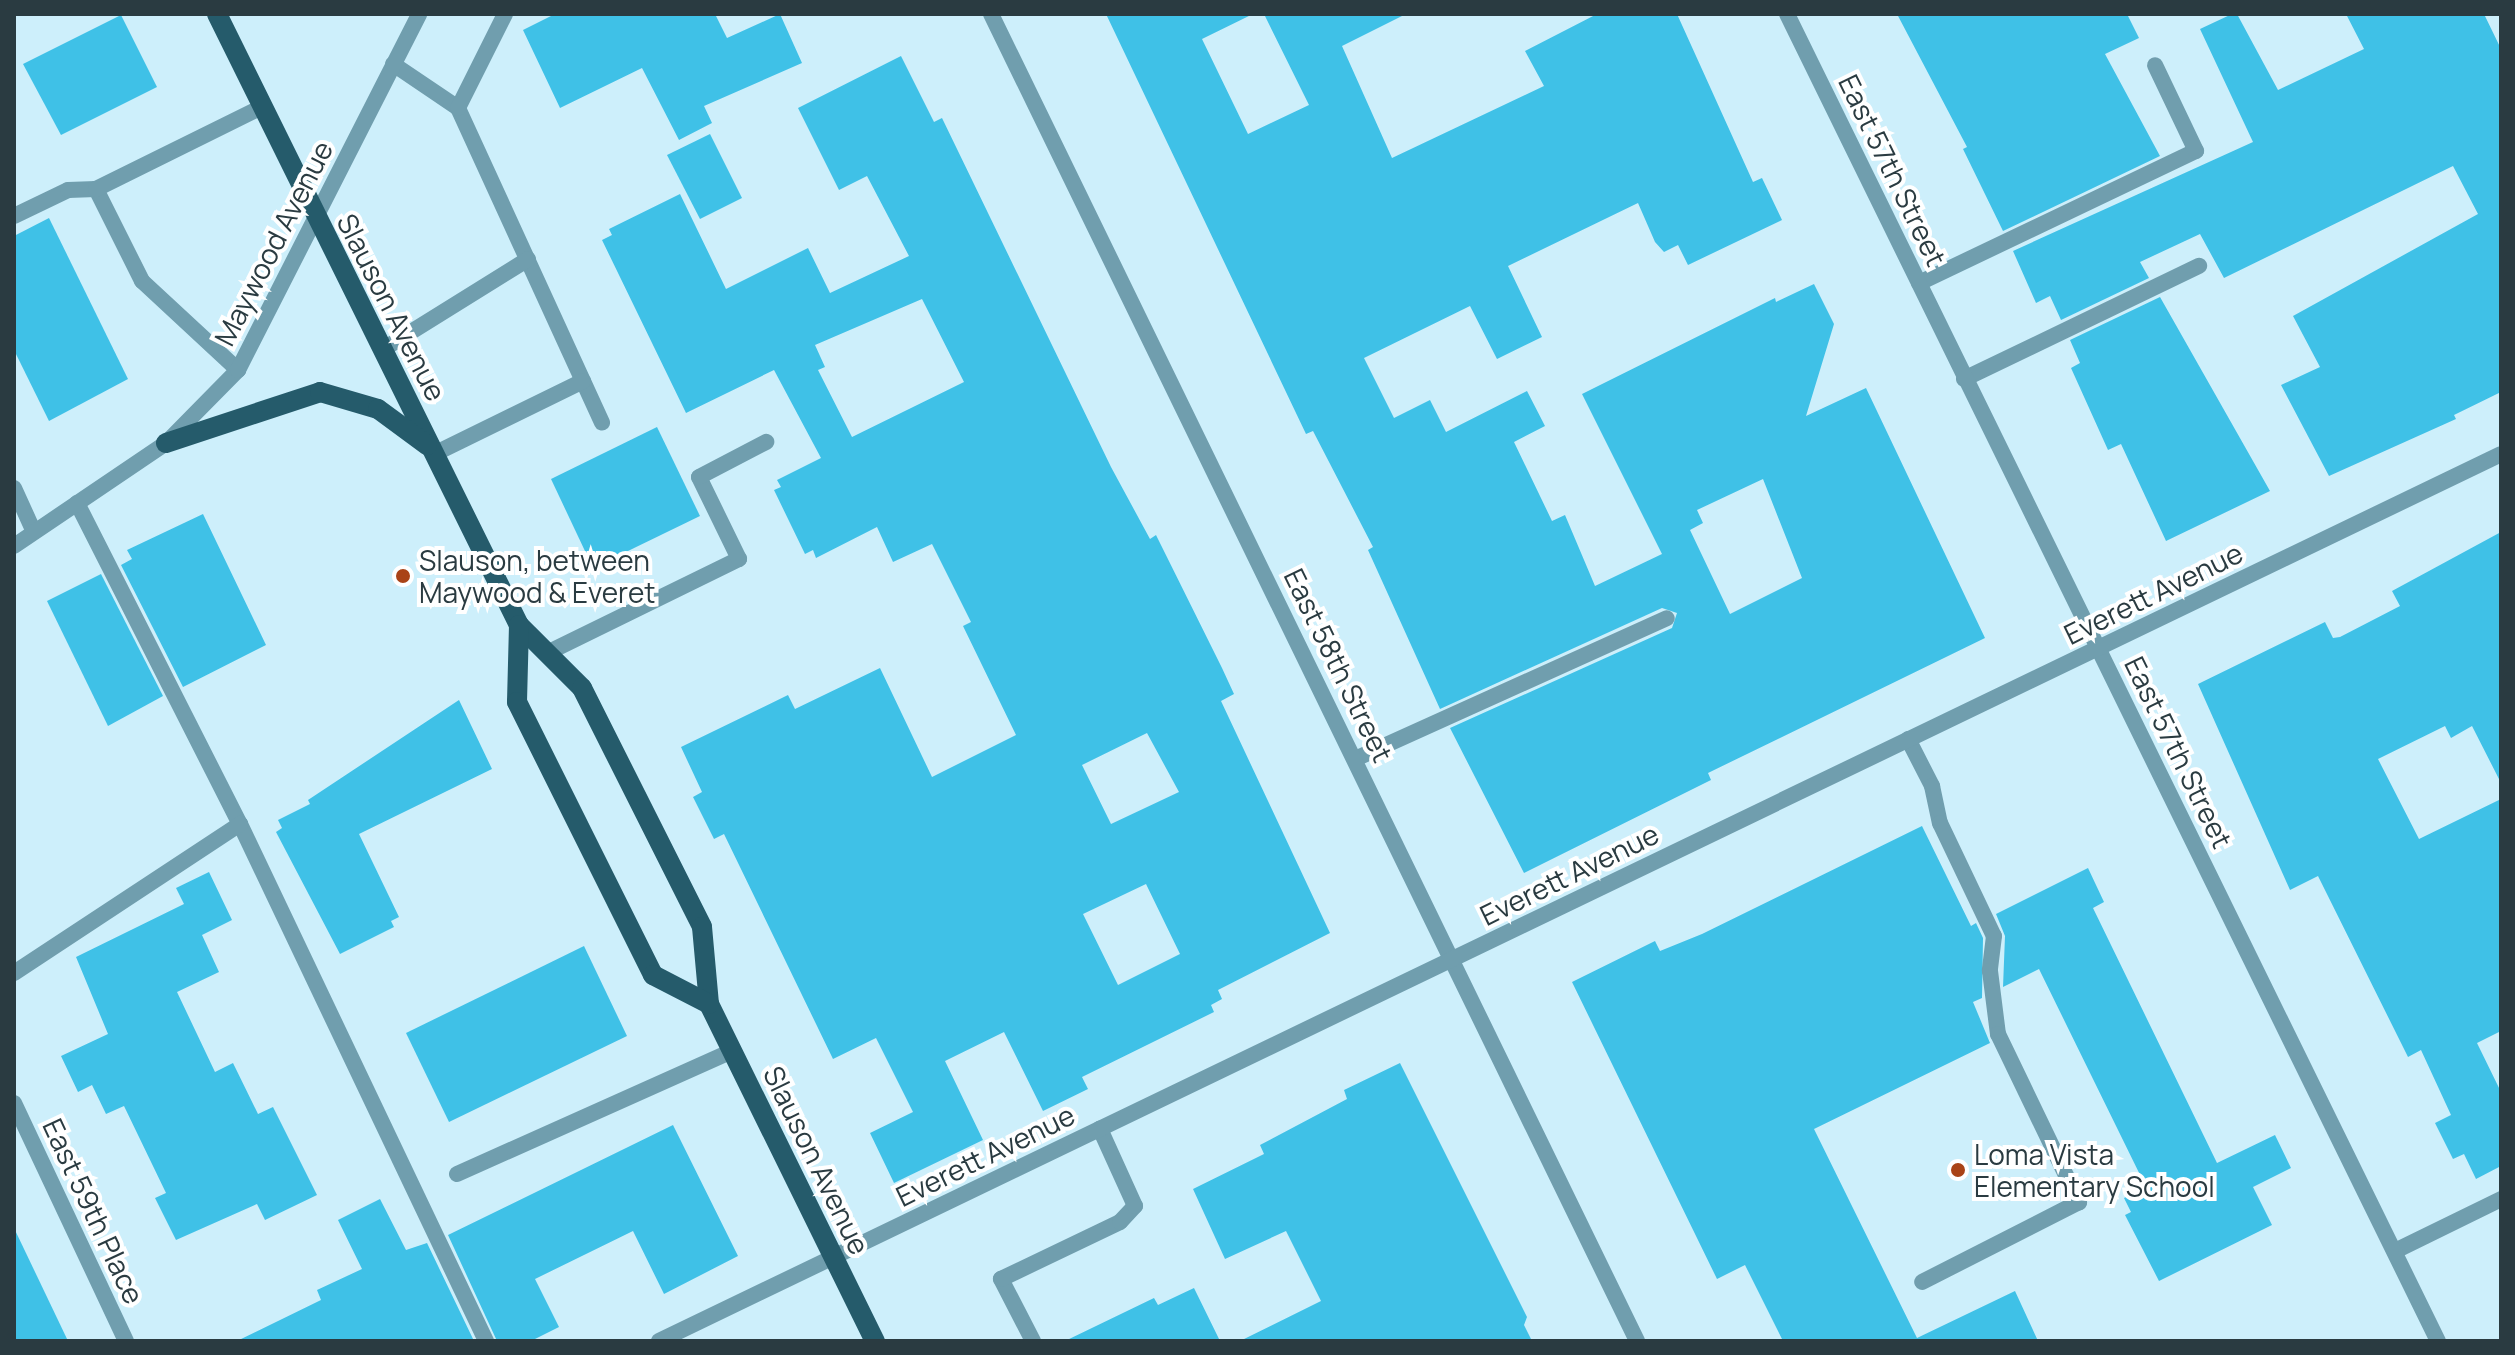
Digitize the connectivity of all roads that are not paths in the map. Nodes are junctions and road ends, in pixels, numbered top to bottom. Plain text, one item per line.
1 (217, 14) edge
2 (419, 14) edge
3 (505, 14) edge
4 (991, 14) edge
5 (1787, 14) edge
6 (393, 64) junction
7 (2155, 65) dead end
8 (262, 107) junction
9 (458, 108) junction
10 (96, 189) junction
11 (14, 216) edge
12 (314, 216) junction
13 (528, 259) junction
14 (2199, 266) dead end
15 (1919, 283) junction
16 (382, 350) junction
17 (238, 370) junction
18 (1964, 379) junction
19 (583, 381) junction
20 (602, 423) dead end
21 (766, 442) dead end
22 (166, 443) junction
23 (432, 451) junction
24 (2501, 454) edge
25 (14, 488) edge
26 (77, 503) junction
27 (34, 532) junction
28 (14, 546) edge
29 (1667, 618) dead end
30 (519, 625) junction
31 (2099, 648) junction
32 (547, 653) junction
33 (1908, 739) junction
34 (1355, 759) junction
35 (240, 824) junction
36 (1451, 959) junction
37 (14, 973) edge
38 (709, 1004) junction
39 (732, 1051) junction
40 (14, 1103) edge
41 (1100, 1129) junction
42 (457, 1174) dead end
43 (2501, 1199) edge
44 (2395, 1251) junction
45 (834, 1257) junction
46 (1922, 1282) dead end
47 (126, 1341) edge
48 (486, 1341) edge
49 (659, 1341) edge
50 (875, 1341) edge
51 (1033, 1341) edge
52 (1637, 1341) edge
53 (2438, 1341) edge

1 - 8 main road, Slauson Avenue
2 - 6 street, Maywood Avenue
3 - 9 street
4 - 34 street, East 58th Street
5 - 15 street, East 57th Street
6 - 9 street
6 - 12 street, Maywood Avenue
7 - 15 street
8 - 10 street
8 - 12 main road, Slauson Avenue
9 - 13 street
10 - 11 street
10 - 17 street
12 - 16 main road, Slauson Avenue
12 - 17 street, Maywood Avenue
13 - 16 street
13 - 19 street
14 - 18 street
15 - 18 street, East 57th Street
16 - 23 main road, Slauson Avenue
17 - 22 street, Maywood Avenue
18 - 31 street, East 57th Street
19 - 20 street
19 - 23 street
21 - 32 street
22 - 23 main road
22 - 26 street, Maywood Avenue
23 - 30 main road, Slauson Avenue
24 - 31 street, Everett Avenue
25 - 27 street
26 - 27 street, Maywood Avenue
26 - 35 street
27 - 28 street, Maywood Avenue
29 - 34 street
30 - 32 main road, Slauson Avenue
30 - 38 main road, Slauson Avenue
31 - 33 street, Everett Avenue
31 - 44 street, East 57th Street
32 - 38 main road, Slauson Avenue
33 - 36 street, Everett Avenue
33 - 46 street
34 - 36 street, East 58th Street
35 - 37 street
35 - 48 street
36 - 41 street, Everett Avenue
36 - 52 street, East 58th Street
38 - 39 main road, Slauson Avenue
39 - 42 street
39 - 45 main road, Slauson Avenue
40 - 47 street, East 59th Place
41 - 45 street, Everett Avenue
41 - 51 street
43 - 44 street
44 - 53 street, East 57th Street
45 - 49 street, Everett Avenue
45 - 50 main road, Slauson Avenue

